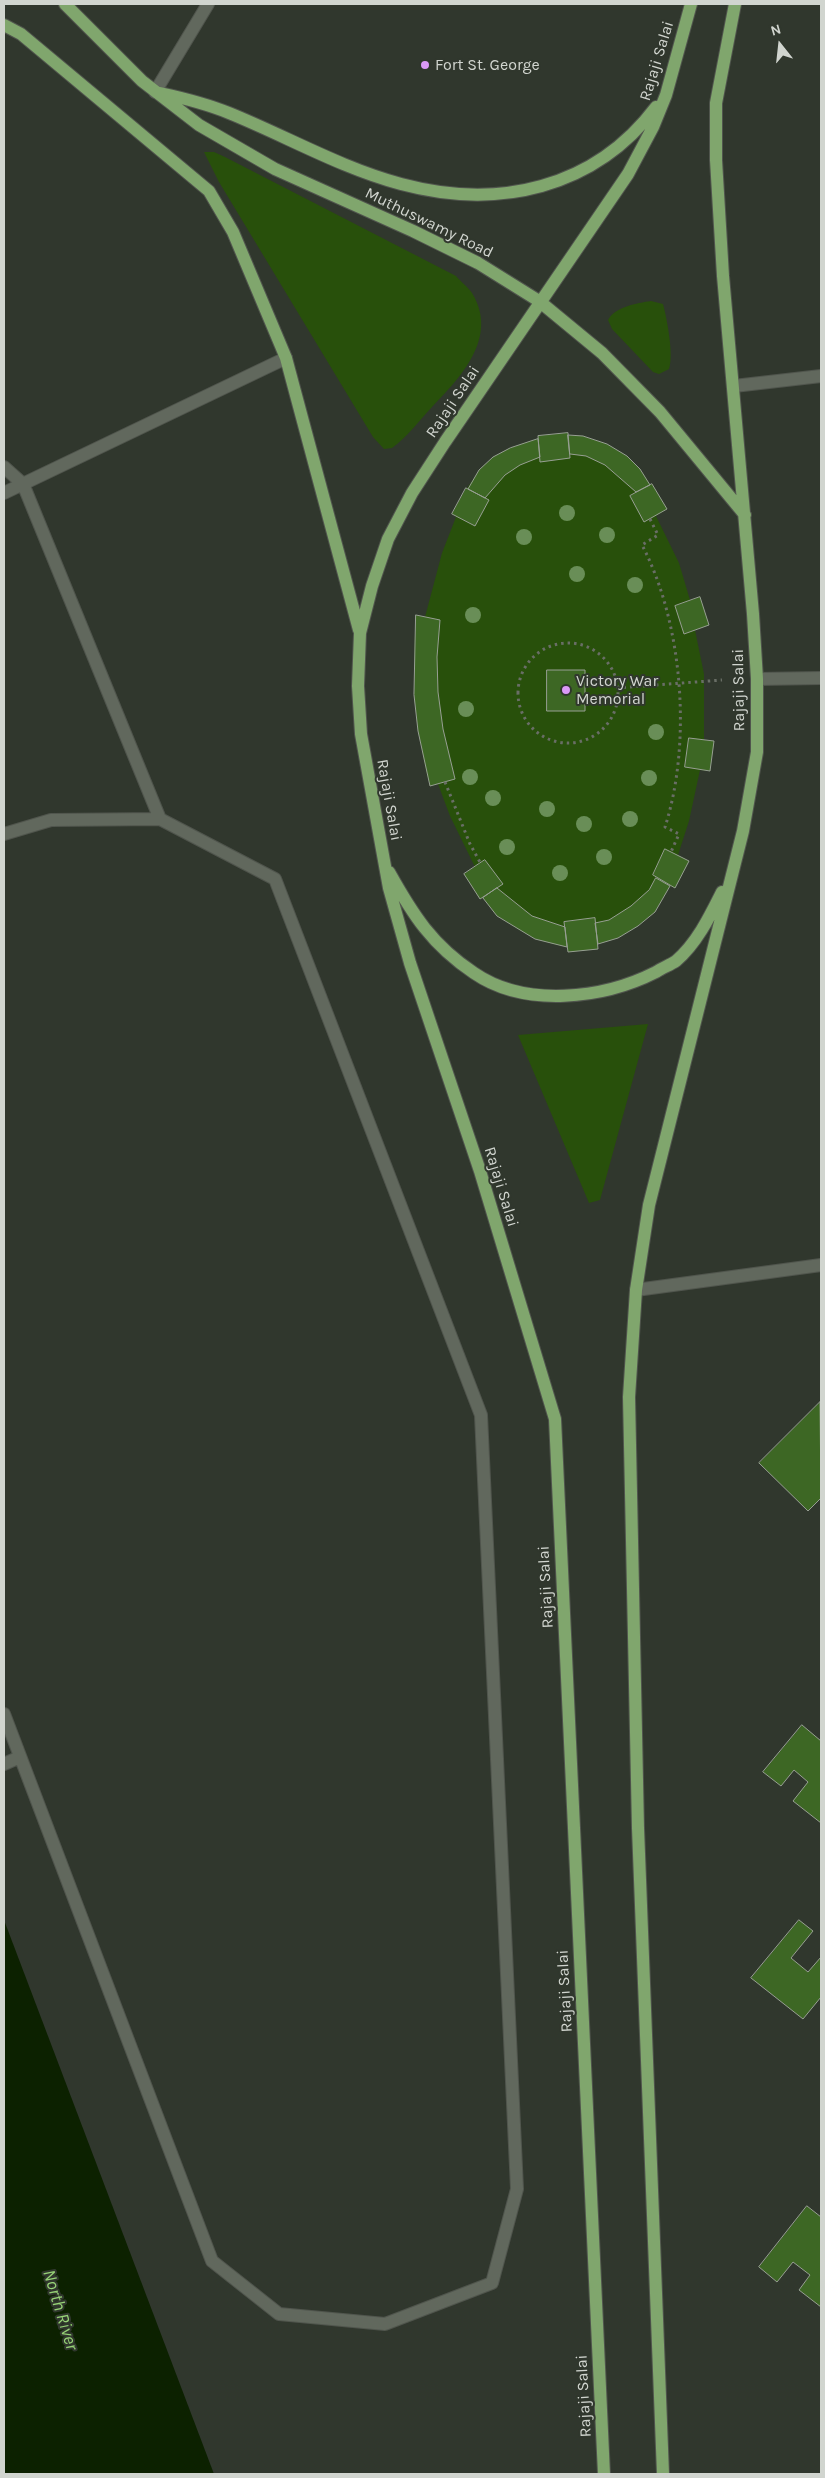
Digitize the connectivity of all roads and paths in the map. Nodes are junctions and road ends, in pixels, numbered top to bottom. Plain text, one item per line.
1 (66, 4) edge
2 (208, 4) edge
3 (691, 4) edge
4 (734, 4) edge
5 (4, 25) edge
6 (155, 92) junction
7 (666, 95) junction
8 (539, 301) junction
9 (286, 358) junction
10 (821, 376) edge
11 (734, 386) junction
12 (4, 467) edge
13 (23, 484) junction
14 (4, 494) edge
15 (744, 515) junction
16 (650, 519) dead end
17 (360, 633) junction
18 (821, 678) edge
19 (757, 679) junction
20 (722, 680) dead end
21 (679, 684) junction
22 (617, 688) junction
23 (445, 782) dead end
24 (160, 819) junction
25 (4, 834) edge
26 (671, 852) dead end
27 (384, 863) junction
28 (481, 864) dead end
29 (733, 872) junction
30 (821, 1265) edge
31 (636, 1290) junction
32 (4, 1714) edge
33 (20, 1757) junction
34 (4, 1764) edge
35 (604, 2474) edge
36 (663, 2474) edge

1 - 6 main road, Muthuswamy Road
2 - 6 street
3 - 7 main road, Rajaji Salai
4 - 11 main road, Rajaji Salai
5 - 9 main road
6 - 7 main road
6 - 8 main road, Muthuswamy Road
7 - 8 main road, Rajaji Salai
8 - 15 main road, Muthuswamy Road
8 - 17 main road, Rajaji Salai
9 - 13 street
9 - 17 main road
10 - 11 street
11 - 15 main road, Rajaji Salai
12 - 13 street
13 - 14 street
13 - 24 street
15 - 19 main road, Rajaji Salai
16 - 21 path
17 - 27 main road, Rajaji Salai
18 - 19 street
19 - 29 main road, Rajaji Salai
20 - 21 path
21 - 22 path
21 - 26 path
22 - 22 path
23 - 28 path
24 - 25 street
24 - 33 street
27 - 29 main road
27 - 35 main road, Rajaji Salai
29 - 31 main road, Rajaji Salai
30 - 31 street
31 - 36 main road, Rajaji Salai
32 - 33 street
33 - 34 street

